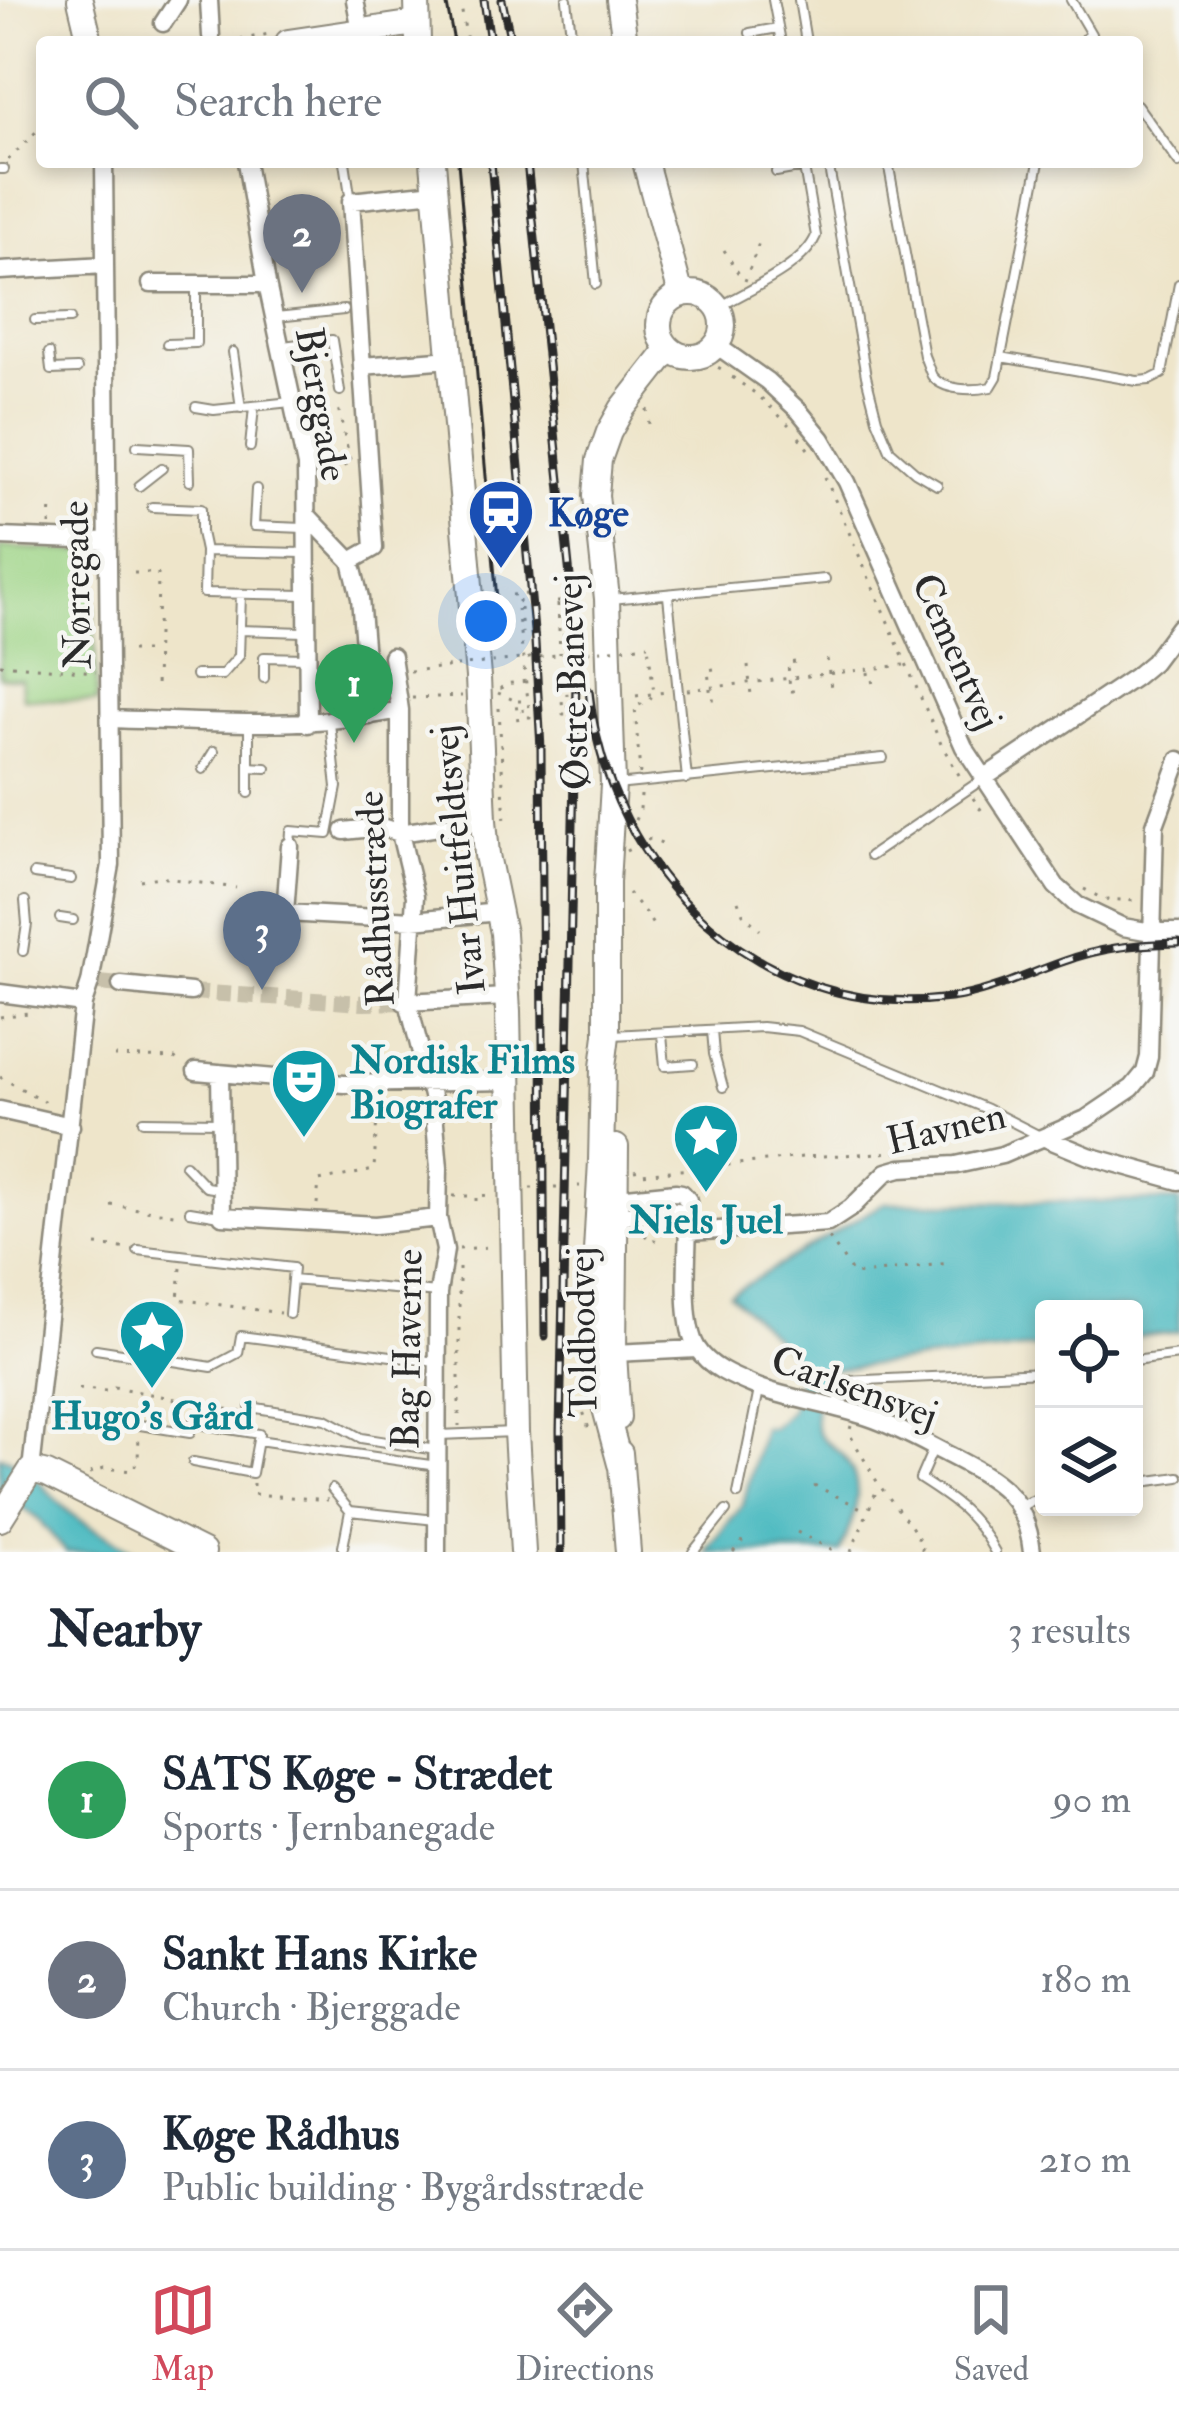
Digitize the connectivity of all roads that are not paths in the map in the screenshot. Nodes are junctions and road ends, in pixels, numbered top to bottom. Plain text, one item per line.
1 (80, 0) edge
2 (178, 0) edge
3 (209, 0) edge
4 (355, 0) edge
5 (567, 0) edge
6 (620, 0) edge
7 (773, 0) edge
8 (799, 0) edge
9 (1071, 0) edge
10 (414, 16) edge
11 (163, 23) dead end
12 (778, 28) junction
13 (361, 30) junction
14 (750, 33) dead end
15 (89, 36) edge
16 (211, 36) dead end
17 (335, 36) edge
18 (571, 36) edge
19 (624, 36) edge
20 (780, 36) edge
21 (805, 36) edge
22 (1090, 36) edge
23 (1143, 113) edge
24 (1179, 163) edge
25 (104, 168) edge
26 (247, 168) edge
27 (348, 168) edge
28 (433, 168) edge
29 (585, 168) edge
30 (647, 168) edge
31 (791, 168) edge
32 (804, 168) edge
33 (829, 168) edge
34 (889, 168) edge
35 (1038, 168) edge
36 (776, 172) dead end
37 (435, 192) junction
38 (364, 203) junction
39 (105, 266) junction
40 (0, 271) edge
41 (151, 284) dead end
42 (196, 284) junction
43 (267, 284) junction
44 (596, 284) dead end
45 (1179, 284) edge
46 (680, 295) junction
47 (718, 308) junction
48 (344, 310) dead end
49 (274, 317) junction
50 (70, 319) dead end
51 (35, 320) dead end
52 (167, 344) dead end
53 (281, 346) junction
54 (669, 349) junction
55 (706, 351) junction
56 (233, 352) dead end
57 (50, 353) dead end
58 (1001, 357) junction
59 (451, 358) junction
60 (362, 366) junction
61 (76, 369) dead end
62 (340, 391) road end
63 (292, 402) junction
64 (196, 407) dead end
65 (254, 407) junction
66 (241, 408) junction
67 (137, 446) dead end
68 (250, 447) dead end
69 (162, 468) dead end
70 (190, 481) dead end
71 (937, 485) dead end
72 (139, 486) dead end
73 (256, 489) dead end
74 (152, 507) dead end
75 (306, 522) junction
76 (0, 537) edge
77 (105, 542) junction
78 (205, 551) junction
79 (305, 553) junction
80 (351, 561) junction
81 (825, 579) dead end
82 (241, 593) junction
83 (305, 595) junction
84 (668, 596) junction
85 (607, 599) junction
86 (1179, 627) edge
87 (240, 630) junction
88 (306, 632) junction
89 (306, 658) junction
90 (365, 662) junction
91 (196, 675) dead end
92 (264, 679) dead end
93 (399, 704) junction
94 (365, 717) junction
95 (110, 719) junction
96 (330, 722) junction
97 (249, 724) junction
98 (308, 724) junction
99 (214, 751) dead end
100 (884, 758) dead end
101 (1179, 760) edge
102 (249, 767) junction
103 (266, 768) dead end
104 (203, 769) dead end
105 (984, 778) junction
106 (687, 779) junction
107 (613, 785) junction
108 (249, 793) dead end
109 (484, 820) junction
110 (344, 831) dead end
111 (400, 833) junction
112 (290, 846) joint
113 (870, 856) dead end
114 (34, 874) dead end
115 (71, 879) dead end
116 (25, 901) dead end
117 (500, 912) junction
118 (60, 918) dead end
119 (73, 920) dead end
120 (413, 920) junction
121 (1152, 932) junction
122 (1179, 932) edge
123 (23, 951) dead end
124 (122, 985) tunnel mouth
125 (13, 989) edge
126 (191, 992) tunnel mouth
127 (507, 998) junction
128 (406, 1002) junction
129 (82, 1004) junction
130 (712, 1031) junction
131 (662, 1034) junction
132 (607, 1035) junction
133 (693, 1064) dead end
134 (196, 1071) road end
135 (220, 1073) junction
136 (510, 1081) junction
137 (428, 1082) junction
138 (723, 1087) dead end
139 (0, 1110) edge
140 (142, 1121) dead end
141 (220, 1122) junction
142 (64, 1124) junction
143 (1045, 1138) junction
144 (184, 1165) dead end
145 (1179, 1181) edge
146 (221, 1189) junction
147 (605, 1198) junction
148 (190, 1211) road end
149 (222, 1216) junction
150 (438, 1218) junction
151 (689, 1224) junction
152 (138, 1250) road end
153 (292, 1280) junction
154 (438, 1293) junction
155 (289, 1314) road end
156 (96, 1348) dead end
157 (698, 1349) junction
158 (614, 1353) junction
159 (1179, 1355) edge
160 (1143, 1359) edge
161 (438, 1362) junction
162 (1035, 1372) edge
163 (760, 1388) junction
164 (250, 1407) dead end
165 (834, 1408) junction
166 (140, 1425) road end
167 (516, 1432) junction
168 (258, 1440) junction
169 (933, 1447) junction
170 (437, 1450) junction
171 (193, 1462) dead end
172 (620, 1464) junction
173 (31, 1470) junction
174 (1179, 1477) edge
175 (1143, 1482) edge
176 (332, 1489) dead end
177 (738, 1494) dead end
178 (1035, 1500) edge
179 (1019, 1507) junction
180 (5, 1509) edge
181 (350, 1511) junction
182 (725, 1511) dead end
183 (437, 1520) junction
184 (343, 1547) dead end
185 (203, 1552) edge
186 (436, 1552) edge
187 (524, 1552) edge
188 (628, 1552) edge
189 (693, 1552) edge
190 (995, 1552) edge
191 (1033, 1552) edge

1 - 15 street
2 - 11 street
3 - 16 street
4 - 13 street
5 - 18 lane
6 - 19 street
7 - 12 lane
8 - 21 lane
9 - 22 lane
10 - 13 street
12 - 14 lane
12 - 20 lane
13 - 17 street
23 - 24 lane
25 - 39 street, Nørregade
26 - 43 street, Bjerggade
27 - 38 lane
28 - 37 street, Ivar Huitfeldtsvej
29 - 44 lane
30 - 46 street
31 - 36 lane
32 - 47 lane
33 - 71 lane
34 - 58 lane
35 - 58 lane
37 - 38 street
37 - 59 street, Ivar Huitfeldtsvej
38 - 60 street
39 - 40 street
39 - 77 street, Nørregade
41 - 42 street
42 - 43 street
42 - 52 lane
43 - 49 street, Bjerggade
45 - 58 lane
46 - 47 street
46 - 54 street
47 - 55 street
48 - 49 lane
49 - 53 street, Bjerggade
50 - 51 lane
53 - 62 lane
53 - 63 street, Bjerggade
54 - 55 street
54 - 85 street, Østre Banevej
55 - 105 street, Cementvej
56 - 66 lane
57 - 61 lane
59 - 60 street
59 - 109 street, Ivar Huitfeldtsvej
60 - 80 street
63 - 65 lane
63 - 75 street, Bjerggade
64 - 66 lane
65 - 66 lane
65 - 68 lane
67 - 70 lane
69 - 72 lane
73 - 75 lane
74 - 78 lane
75 - 79 street, Bjerggade
75 - 80 street, Bjerggade
76 - 77 street
77 - 95 street, Nørregade
78 - 79 lane
78 - 82 lane
79 - 83 street, Bjerggade
80 - 90 street
81 - 84 lane
82 - 83 lane
82 - 87 lane
83 - 88 street, Bjerggade
84 - 85 lane
84 - 106 lane
85 - 107 street, Østre Banevej
86 - 105 street
87 - 88 lane
87 - 91 lane
88 - 89 street, Bjerggade
89 - 92 lane
89 - 98 street, Bjerggade
90 - 93 street, Rådhusstræde
90 - 94 street
93 - 94 street
93 - 111 street, Rådhusstræde
94 - 96 street
95 - 97 street
95 - 129 street, Nørregade
96 - 98 street
96 - 112 lane
97 - 98 street
97 - 102 lane
99 - 104 lane
100 - 106 lane
101 - 121 street
102 - 103 lane
102 - 108 lane
105 - 113 lane
105 - 121 street, Cementvej
106 - 107 lane
107 - 132 street, Østre Banevej
109 - 111 street
109 - 117 street, Ivar Huitfeldtsvej
110 - 111 street
111 - 120 street, Rådhusstræde
112 - 120 street
114 - 115 lane
116 - 123 lane
117 - 120 street
117 - 127 street, Ivar Huitfeldtsvej
118 - 119 lane
120 - 128 street, Rådhusstræde
121 - 122 street, Cementvej
121 - 143 street, Havnen
124 - 126 street
125 - 129 street
127 - 128 street
127 - 136 street, Ivar Huitfeldtsvej
128 - 137 street, Rådhusstræde
129 - 142 street, Nørregade
130 - 131 lane
130 - 138 lane
130 - 143 lane
131 - 132 lane
131 - 133 lane
132 - 147 street, Østre Banevej
134 - 135 street
135 - 137 street
135 - 141 street
136 - 137 street
136 - 167 street, Ivar Huitfeldtsvej
137 - 150 street, Rådhusstræde
139 - 142 street
140 - 141 lane
141 - 146 street
142 - 173 street, Nørregade
143 - 145 street
143 - 151 street, Havnen
144 - 146 lane
146 - 149 street
147 - 151 street
147 - 158 street, Toldbodvej
147 - 172 street, Toldbodvej
148 - 149 lane
149 - 150 street, Bag Haverne
150 - 154 street, Bag Haverne
151 - 157 street
152 - 153 lane
153 - 154 lane
153 - 155 lane
154 - 161 street, Bag Haverne
156 - 161 lane
157 - 158 street
157 - 163 street, Carlsensvej
158 - 172 street, Toldbodvej
159 - 160 lane
161 - 170 street, Bag Haverne
162 - 165 lane
163 - 165 street, Carlsensvej
163 - 177 lane
164 - 170 lane
165 - 169 street, Carlsensvej
166 - 168 lane
167 - 170 lane
167 - 187 street, Ivar Huitfeldtsvej
168 - 170 lane
168 - 171 lane
169 - 179 street, Carlsensvej
169 - 190 lane
170 - 183 street, Bag Haverne
172 - 188 street, Toldbodvej
173 - 180 street
173 - 185 street
174 - 175 lane
176 - 181 lane
178 - 179 lane
179 - 191 street
181 - 183 lane
181 - 184 lane
182 - 189 lane
183 - 186 street, Bag Haverne

